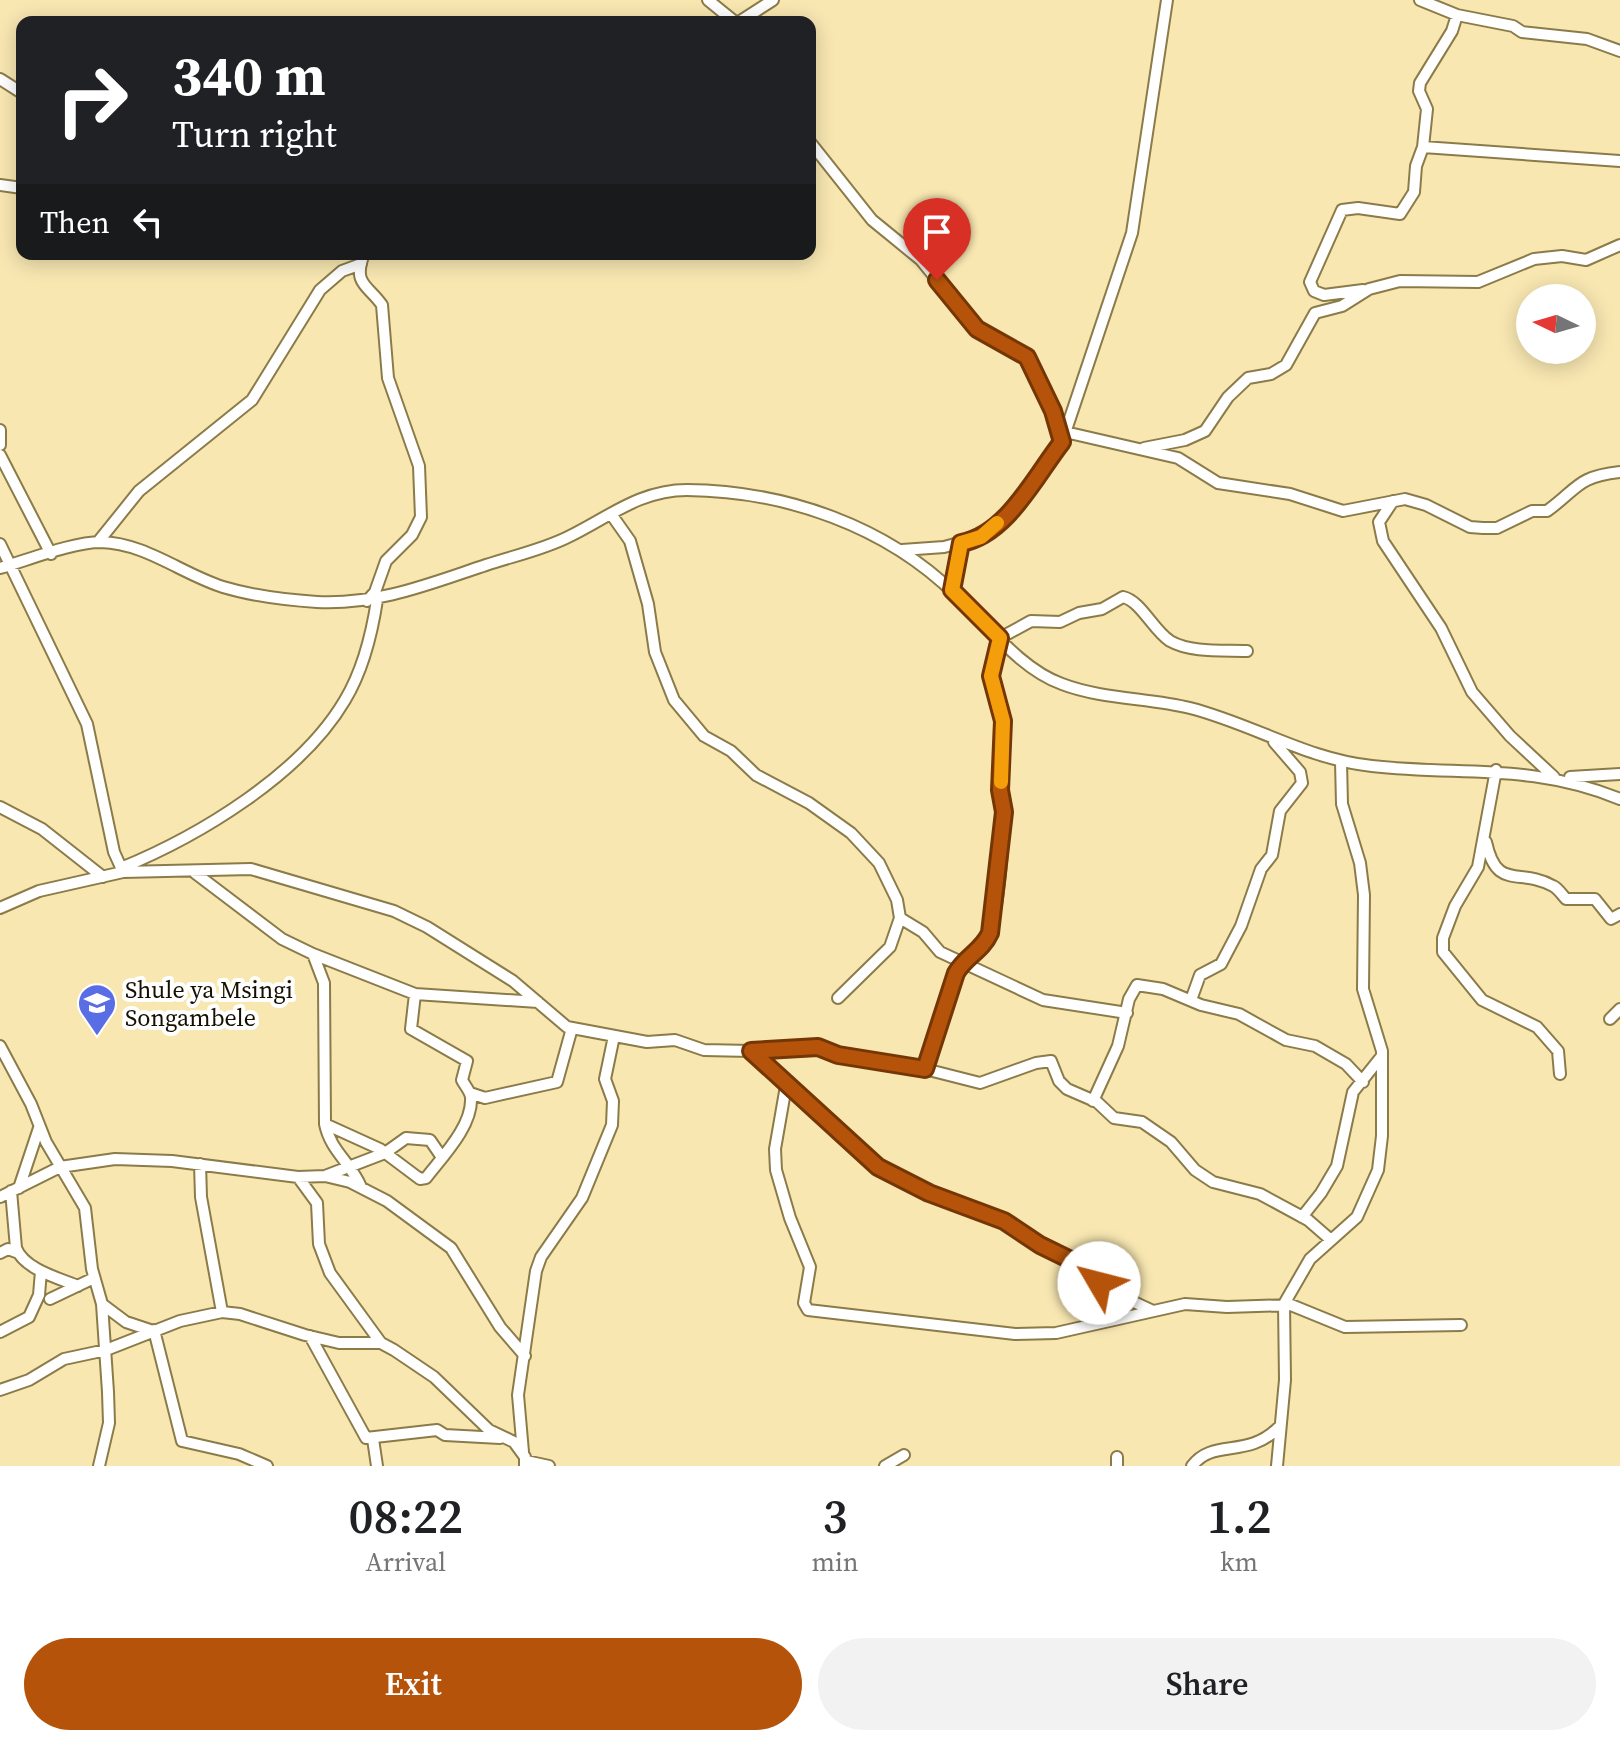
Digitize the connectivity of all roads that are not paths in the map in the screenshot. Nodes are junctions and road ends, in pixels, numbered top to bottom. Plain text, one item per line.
1 (708, 0) edge
2 (773, 0) edge
3 (1167, 0) edge
4 (1420, 0) edge
5 (1457, 15) junction
6 (729, 16) edge
7 (747, 16) edge
8 (1620, 51) edge
9 (1423, 147) junction
10 (816, 150) edge
11 (1620, 161) edge
12 (1620, 245) edge
13 (360, 260) edge
14 (362, 260) edge
15 (1369, 289) junction
16 (0, 430) edge
17 (1063, 437) junction
18 (0, 445) edge
19 (1138, 449) junction
20 (0, 455) edge
21 (1620, 472) edge
22 (1395, 500) junction
23 (611, 514) junction
24 (98, 542) junction
25 (961, 543) junction
26 (0, 544) edge
27 (902, 550) junction
28 (51, 554) junction
29 (4, 567) edge
30 (952, 590) junction
31 (372, 600) junction
32 (1000, 638) junction
33 (1247, 651) dead end
34 (1273, 740) junction
35 (1341, 762) junction
36 (1496, 770) junction
37 (1620, 774) edge
38 (1554, 777) junction
39 (1620, 799) edge
40 (0, 807) edge
41 (1485, 838) junction
42 (114, 852) junction
43 (122, 870) junction
44 (193, 872) junction
45 (106, 876) junction
46 (0, 908) edge
47 (1620, 914) edge
48 (900, 918) junction
49 (313, 954) junction
50 (329, 960) junction
51 (963, 960) junction
52 (322, 971) junction
53 (415, 994) junction
54 (838, 998) dead end
55 (1191, 1000) junction
56 (538, 1002) junction
57 (1620, 1009) edge
58 (1127, 1013) junction
59 (1610, 1019) dead end
60 (572, 1028) junction
61 (614, 1036) junction
62 (0, 1046) edge
63 (751, 1051) junction
64 (1382, 1056) junction
65 (925, 1069) junction
66 (1560, 1074) dead end
67 (1363, 1082) junction
68 (785, 1084) junction
69 (470, 1093) junction
70 (1093, 1101) junction
71 (325, 1124) junction
72 (39, 1128) junction
73 (385, 1153) junction
74 (441, 1156) junction
75 (200, 1164) junction
76 (349, 1164) junction
77 (60, 1167) junction
78 (325, 1176) junction
79 (298, 1177) junction
80 (361, 1187) junction
81 (15, 1190) junction
82 (0, 1197) edge
83 (1302, 1217) junction
84 (1331, 1240) junction
85 (16, 1252) junction
86 (0, 1253) edge
87 (41, 1271) junction
88 (94, 1278) junction
89 (78, 1286) junction
90 (50, 1299) dead end
91 (102, 1304) junction
92 (1284, 1304) junction
93 (1151, 1310) junction
94 (222, 1312) junction
95 (122, 1318) junction
96 (1461, 1325) dead end
97 (153, 1330) junction
98 (0, 1332) edge
99 (310, 1336) junction
100 (124, 1342) junction
101 (381, 1343) junction
102 (106, 1350) junction
103 (525, 1356) junction
104 (0, 1390) edge
105 (1278, 1428) junction
106 (503, 1438) junction
107 (373, 1439) junction
108 (904, 1455) dead end
109 (525, 1460) edge
110 (99, 1466) edge
111 (267, 1466) edge
112 (377, 1466) edge
113 (549, 1466) edge
114 (885, 1466) edge
115 (1192, 1466) edge
116 (1277, 1466) edge

1 - 6 street
2 - 7 street
3 - 17 street
4 - 5 street
5 - 8 street
5 - 9 street
9 - 11 street
9 - 15 street
10 - 17 street
12 - 15 street
13 - 24 street
14 - 31 street
15 - 19 street
16 - 18 street
17 - 19 street
17 - 25 street
19 - 22 street
20 - 28 street
21 - 22 street
22 - 38 street
23 - 27 street
23 - 31 street
23 - 48 street
24 - 28 street
24 - 31 street
25 - 27 street
25 - 30 street
26 - 29 street
27 - 30 street
28 - 29 street
29 - 42 street
30 - 32 street
31 - 43 street
32 - 33 street
32 - 34 street
32 - 51 street
34 - 35 street
34 - 55 street
35 - 36 street
35 - 64 street
36 - 38 street
36 - 41 street
37 - 38 street
38 - 39 street
40 - 45 street
41 - 47 street
41 - 66 street
42 - 43 street
42 - 45 street
43 - 44 street
43 - 45 street
44 - 49 street
44 - 56 street
45 - 46 street
48 - 51 street
48 - 54 street
49 - 50 street
49 - 52 street
50 - 52 street
50 - 53 street
51 - 58 street
51 - 65 street
52 - 71 street
53 - 56 street
53 - 69 street
55 - 58 street
55 - 67 street
56 - 60 street
57 - 59 street
58 - 70 street
60 - 61 street
60 - 69 street
61 - 63 street
61 - 103 street
62 - 72 street
63 - 65 street
63 - 68 street
64 - 67 street
64 - 84 street
65 - 70 street
67 - 83 street
68 - 93 street
68 - 93 street
69 - 74 street
70 - 83 street
71 - 73 street
71 - 76 street
72 - 77 street
72 - 81 street
73 - 74 street
73 - 74 street
73 - 76 street
75 - 77 street
75 - 79 street
75 - 94 street
76 - 78 street
76 - 80 street
77 - 81 street
77 - 88 street
78 - 79 street
78 - 80 street
79 - 101 street
80 - 103 street
81 - 82 street
81 - 85 street
83 - 84 street
84 - 92 street
85 - 86 street
85 - 87 street
87 - 89 street
87 - 98 street
88 - 89 street
88 - 91 street
89 - 90 street
91 - 95 street
91 - 102 street
92 - 93 street
92 - 96 street
92 - 105 street
94 - 97 street
94 - 99 street
95 - 97 street
95 - 100 street
97 - 100 street
97 - 111 street
99 - 101 street
99 - 107 street
100 - 102 street
101 - 106 street
102 - 104 street
102 - 110 street
103 - 109 street
105 - 115 street
105 - 116 street
106 - 107 street
106 - 109 street
107 - 112 street
108 - 114 street
109 - 113 street

